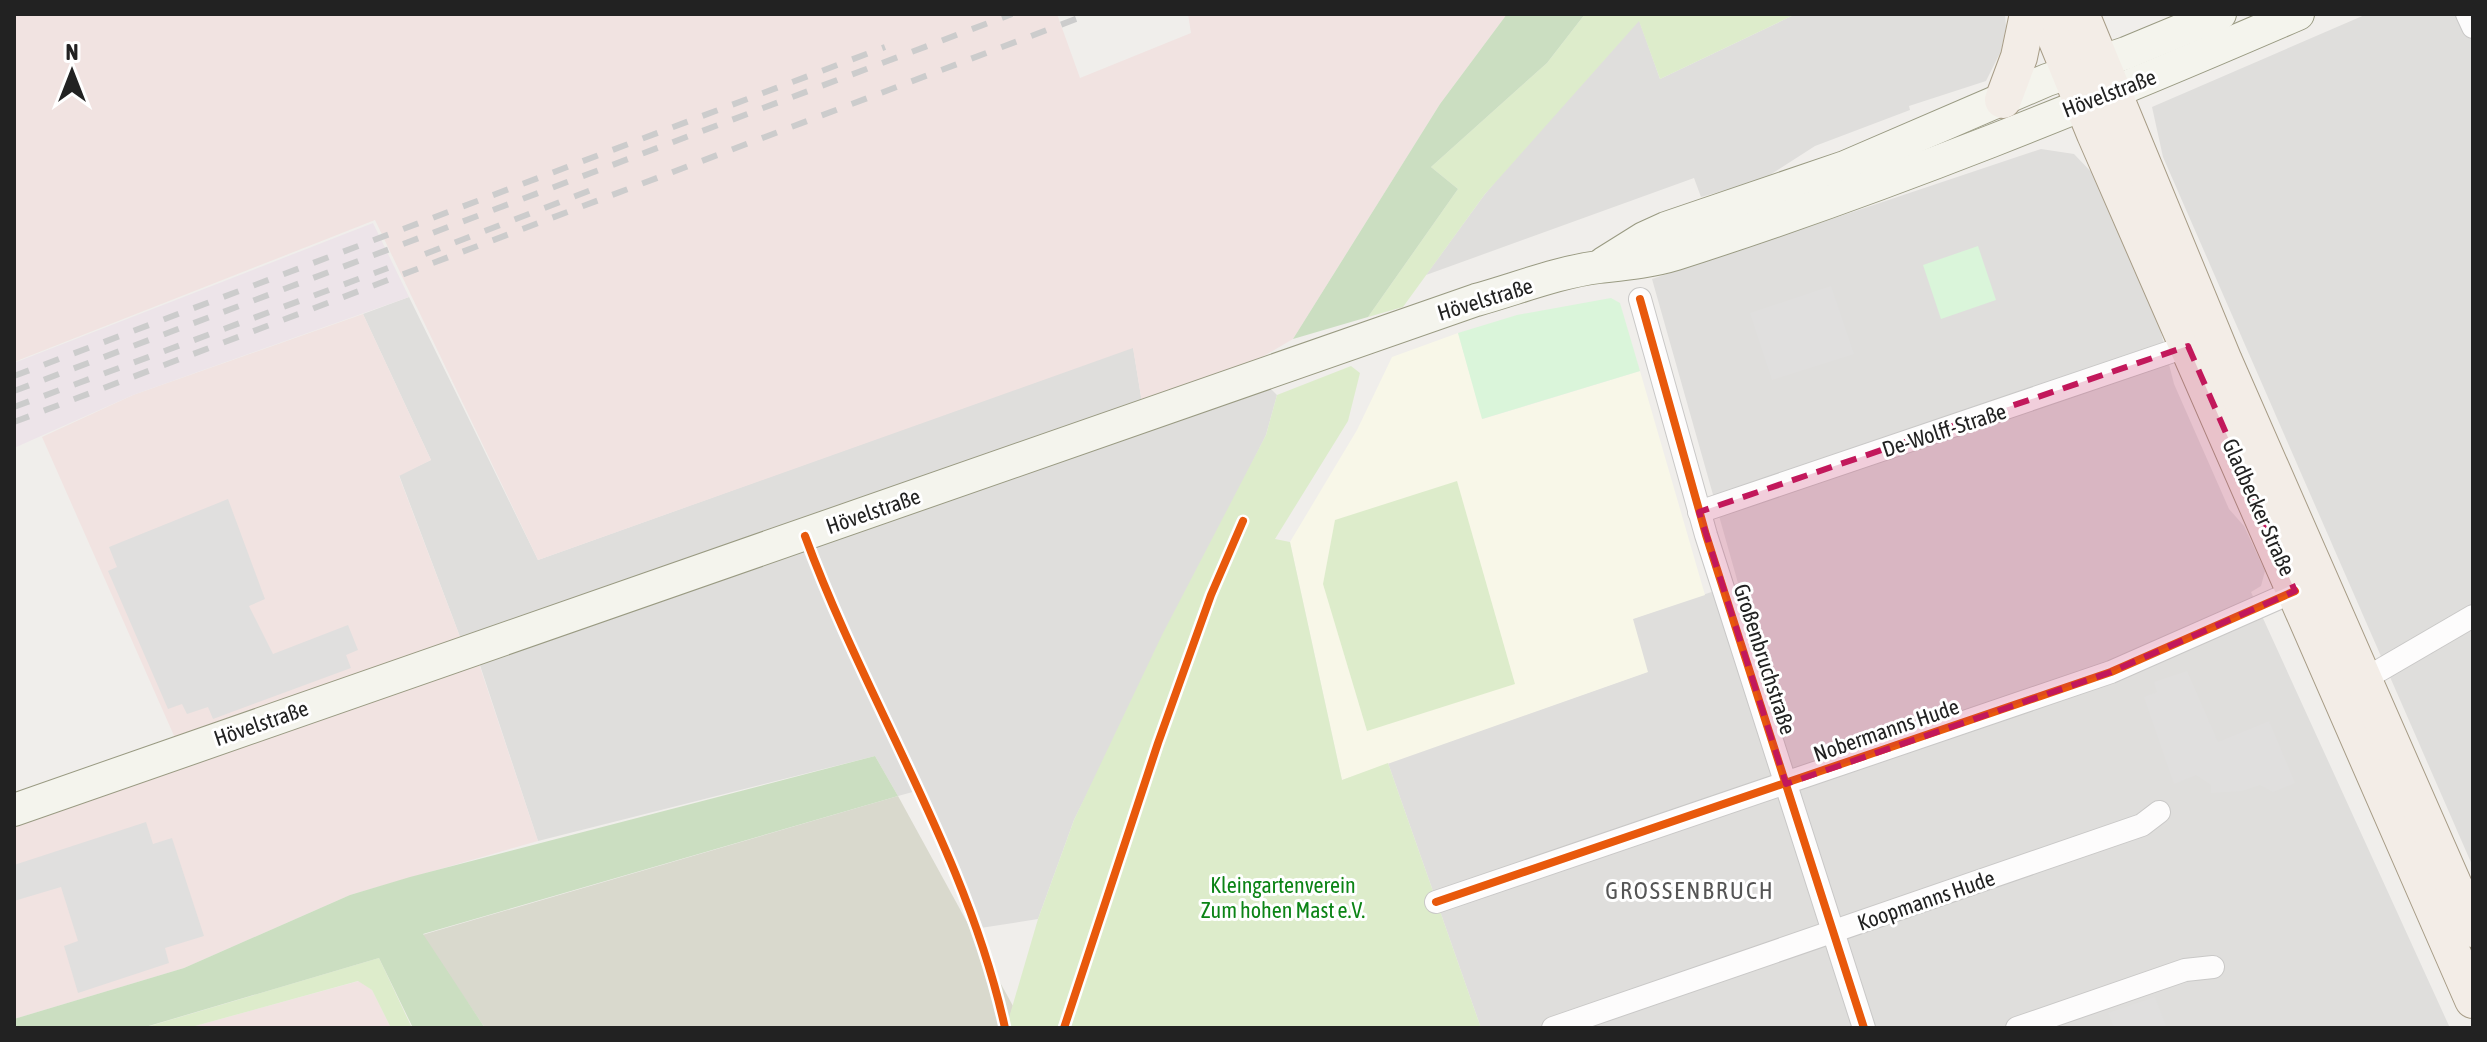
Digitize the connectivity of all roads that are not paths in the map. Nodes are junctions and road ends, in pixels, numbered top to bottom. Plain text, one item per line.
1 (2028, 14) edge
2 (2046, 14) edge
3 (2081, 14) edge
4 (2220, 14) edge
5 (2298, 14) edge
6 (2467, 14) edge
7 (2473, 27) edge
8 (2092, 82) junction
9 (2003, 100) junction
10 (1598, 267) junction
11 (1640, 299) dead end
12 (2188, 346) junction
13 (1699, 512) junction
14 (2295, 591) junction
15 (2473, 616) edge
16 (2363, 680) junction
17 (1786, 784) junction
18 (14, 810) edge
19 (2159, 812) dead end
20 (1436, 902) dead end
21 (2473, 929) edge
22 (1833, 932) junction
23 (2213, 967) dead end
24 (2473, 1000) edge
25 (1553, 1028) edge
26 (1864, 1028) edge
27 (2017, 1028) edge

1 - 9 main road
2 - 8 main road, Gladbecker Straße
3 - 8 main road, Gladbecker Straße
4 - 8 main road, Hövelstraße
5 - 8 main road, Hövelstraße
6 - 7 street
8 - 9 main road, Hövelstraße
8 - 10 main road, Hövelstraße
8 - 12 main road, Gladbecker Straße
8 - 16 main road, Gladbecker Straße
9 - 10 main road, Hövelstraße
10 - 18 main road, Hövelstraße
11 - 13 street, Großenbruchstraße
12 - 13 street, De-Wolff-Straße
12 - 14 main road, Gladbecker Straße
13 - 17 street, Großenbruchstraße
14 - 17 street, Nobermanns Hude
14 - 24 main road, Gladbecker Straße
15 - 16 street
16 - 21 main road, Gladbecker Straße
17 - 20 street, Nobermanns Hude
17 - 22 street, Großenbruchstraße
19 - 22 street, Koopmanns Hude
22 - 25 street, Koopmanns Hude
22 - 26 street, Großenbruchstraße
23 - 27 street

